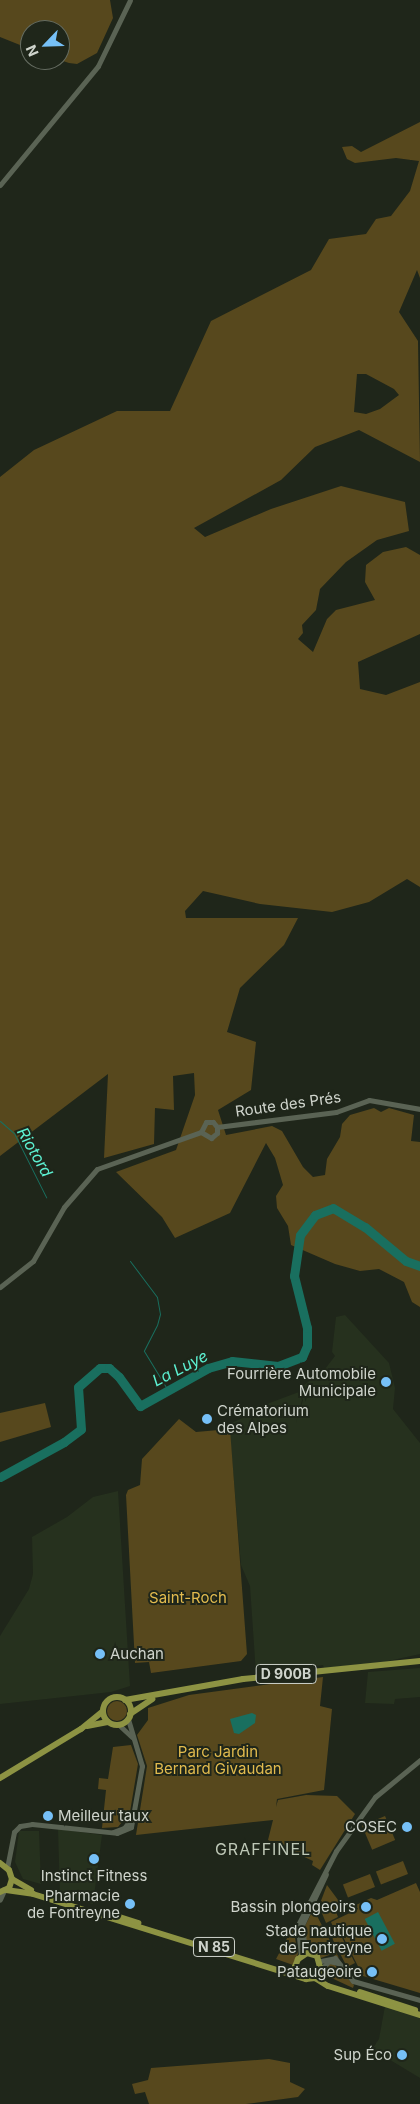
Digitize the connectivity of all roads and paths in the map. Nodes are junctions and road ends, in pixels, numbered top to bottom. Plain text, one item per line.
1 (130, 0) edge
2 (0, 185) edge
3 (420, 1109) edge
4 (218, 1127) junction
5 (201, 1132) junction
6 (0, 1287) edge
7 (420, 1659) edge
8 (164, 1693) junction
9 (125, 1700) junction
10 (102, 1711) junction
11 (129, 1716) junction
12 (108, 1722) junction
13 (119, 1725) junction
14 (81, 1729) junction
15 (133, 1738) junction
16 (420, 1760) edge
17 (0, 1778) edge
18 (336, 1851) junction
19 (9, 1852) junction
20 (0, 1861) edge
21 (7, 1868) junction
22 (12, 1879) junction
23 (3, 1891) edge
24 (0, 1900) edge
25 (121, 1923) junction
26 (311, 1953) junction
27 (300, 1956) junction
28 (295, 1967) junction
29 (319, 1970) junction
30 (299, 1975) junction
31 (420, 2000) edge
32 (420, 2011) edge
33 (420, 2015) edge

1 - 2 street
3 - 4 street, Route des Prés
4 - 5 street
4 - 5 street
5 - 6 street
7 - 8 main road, D 900B
8 - 9 main road, D 900B
8 - 11 main road, D 900B
9 - 10 main road
9 - 11 main road
10 - 12 main road
10 - 14 main road
11 - 13 main road
11 - 15 street
12 - 13 main road
12 - 14 main road
13 - 15 street
14 - 17 main road
15 - 19 street
16 - 18 street
18 - 26 street
18 - 27 street
19 - 20 street
19 - 21 street
20 - 21 main road
21 - 22 main road
22 - 23 main road
22 - 25 main road, N 85
23 - 24 main road
23 - 25 main road, N 85
25 - 28 main road, N 85
25 - 30 main road, N 85
26 - 27 main road
26 - 29 main road, N 85
27 - 28 main road
28 - 30 main road
29 - 30 main road, N 85
29 - 31 street
29 - 32 main road, N 85
29 - 33 main road, N 85

